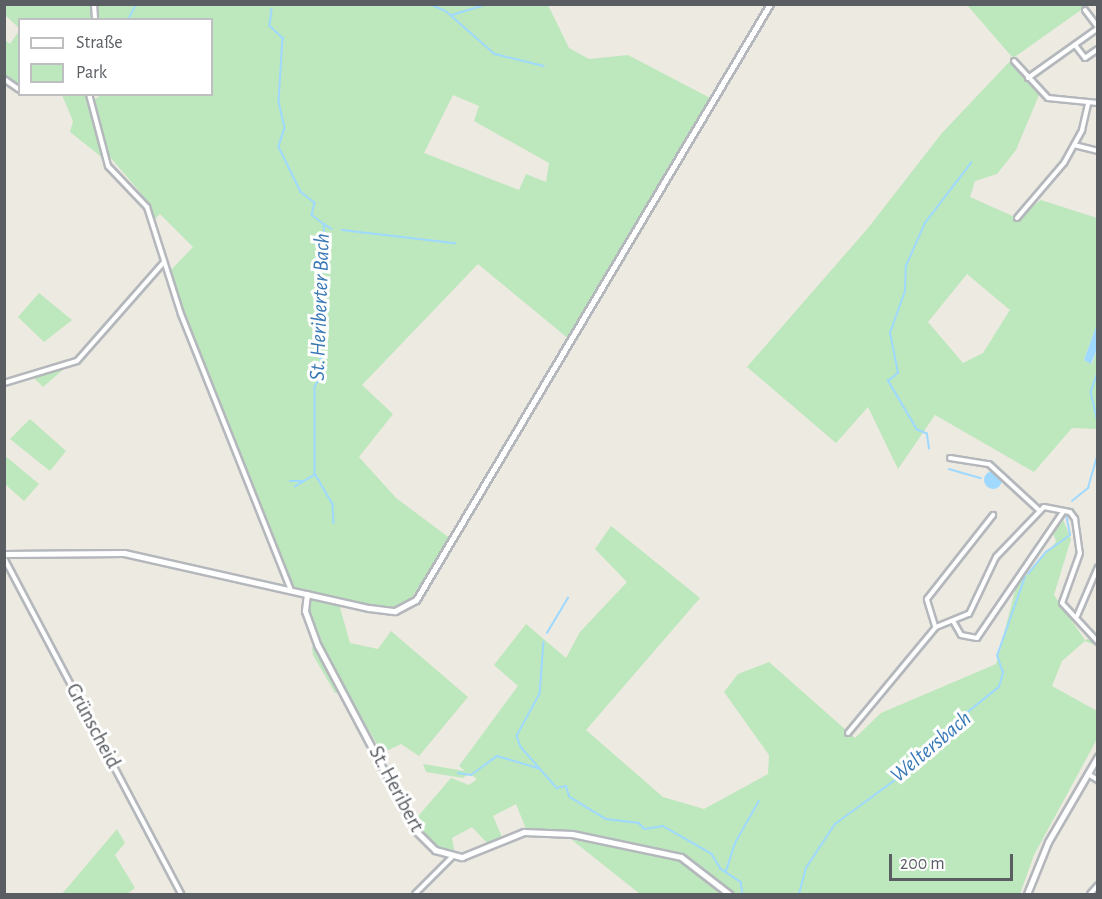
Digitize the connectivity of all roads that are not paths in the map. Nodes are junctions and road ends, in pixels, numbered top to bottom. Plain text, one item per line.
1 (770, 4) edge
2 (1085, 10) dead end
3 (1098, 28) edge
4 (1075, 45) junction
5 (1098, 49) edge
6 (1014, 61) dead end
7 (1028, 78) junction
8 (4, 80) edge
9 (18, 89) edge
10 (90, 96) edge
11 (1098, 103) edge
12 (1088, 104) junction
13 (1074, 145) junction
14 (1098, 151) edge
15 (1017, 218) dead end
16 (164, 262) junction
17 (4, 383) edge
18 (950, 458) dead end
19 (1040, 511) junction
20 (1063, 512) junction
21 (993, 515) dead end
22 (4, 556) edge
23 (1098, 567) edge
24 (291, 590) junction
25 (307, 594) junction
26 (1077, 616) junction
27 (953, 621) junction
28 (936, 627) junction
29 (1098, 642) edge
30 (848, 733) dead end
31 (1098, 756) edge
32 (1086, 774) junction
33 (1098, 780) edge
34 (453, 856) junction
35 (1098, 885) edge
36 (181, 894) edge
37 (415, 894) edge
38 (729, 894) edge
39 (1026, 894) edge
40 (1090, 894) edge

1 - 25 street
2 - 3 street
3 - 4 street
4 - 5 street
4 - 7 street
6 - 7 street
7 - 12 street
8 - 9 street
10 - 16 street
11 - 12 street
12 - 13 street
13 - 14 street
13 - 15 street
16 - 17 street
16 - 24 street
18 - 19 street
19 - 20 street
19 - 27 street
20 - 26 street
20 - 27 street
21 - 28 street
22 - 24 street
22 - 36 street, Grünscheid
23 - 26 street
24 - 25 street
25 - 34 street, St. Heribert
26 - 29 street
27 - 28 street
28 - 30 street
31 - 32 street
32 - 33 street
32 - 39 street
34 - 37 street
34 - 38 street
35 - 40 street

